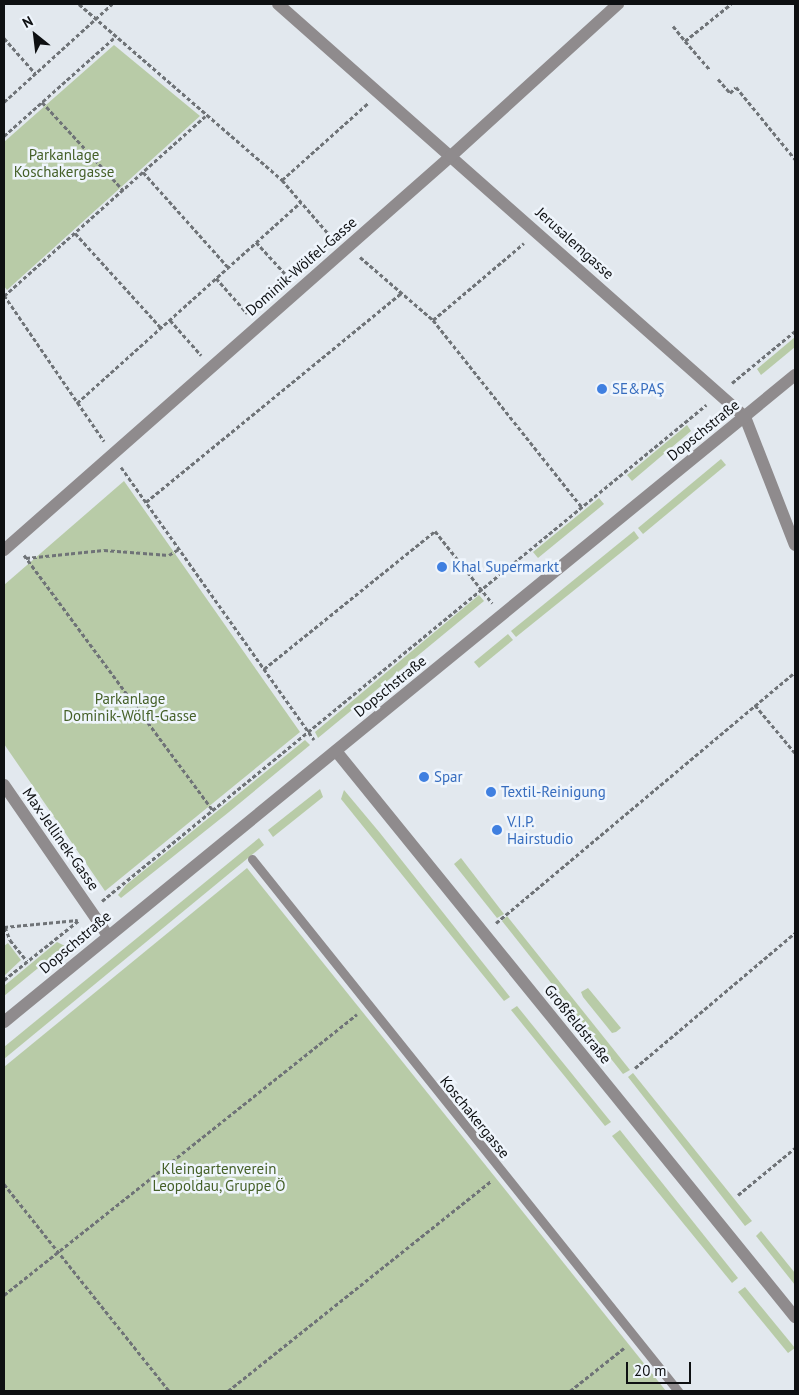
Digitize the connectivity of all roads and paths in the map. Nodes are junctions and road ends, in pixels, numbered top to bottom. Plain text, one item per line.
1 (79, 4) edge
2 (112, 4) edge
3 (278, 4) edge
4 (618, 4) edge
5 (730, 4) edge
6 (94, 20) junction
7 (673, 26) dead end
8 (4, 38) edge
9 (114, 38) junction
10 (685, 42) junction
11 (709, 69) dead end
12 (35, 73) junction
13 (718, 79) dead end
14 (380, 93) junction
15 (4, 102) edge
16 (42, 102) junction
17 (205, 116) junction
18 (4, 136) edge
19 (451, 156) junction
20 (795, 159) edge
21 (143, 172) junction
22 (282, 180) junction
23 (122, 190) junction
24 (301, 202) junction
25 (537, 232) junction
26 (75, 233) junction
27 (256, 242) junction
28 (346, 249) junction
29 (228, 267) junction
30 (216, 278) junction
31 (300, 290) junction
32 (402, 293) junction
33 (4, 296) edge
34 (170, 320) junction
35 (433, 320) junction
36 (258, 326) junction
37 (161, 328) junction
38 (795, 332) edge
39 (212, 367) junction
40 (795, 375) edge
41 (719, 394) junction
42 (77, 403) junction
43 (745, 417) junction
44 (112, 454) junction
45 (146, 502) junction
46 (581, 506) junction
47 (14, 541) junction
48 (795, 545) edge
49 (179, 549) junction
50 (4, 550) edge
51 (26, 558) junction
52 (481, 589) junction
53 (502, 615) junction
54 (264, 669) junction
55 (795, 672) edge
56 (755, 705) junction
57 (308, 731) junction
58 (314, 740) dead end
59 (336, 751) junction
60 (795, 754) edge
61 (4, 785) edge
62 (213, 810) junction
63 (252, 859) dead end
64 (90, 911) junction
65 (80, 920) junction
66 (4, 926) edge
67 (484, 932) junction
68 (795, 933) edge
69 (108, 936) junction
70 (27, 961) junction
71 (4, 980) edge
72 (368, 1005) junction
73 (4, 1022) edge
74 (635, 1068) dead end
75 (795, 1148) edge
76 (502, 1173) junction
77 (4, 1184) edge
78 (738, 1195) dead end
79 (59, 1252) junction
80 (4, 1295) edge
81 (795, 1317) edge
82 (636, 1339) junction
83 (169, 1391) edge
84 (228, 1391) edge
85 (570, 1391) edge
86 (678, 1391) edge

1 - 6 path
2 - 6 path
3 - 14 street, Jerusalemgasse
4 - 19 street, Dominik-Wölfel-Gasse
5 - 10 path
6 - 9 path
6 - 12 path
7 - 10 path
8 - 12 path
9 - 16 path
9 - 17 path
10 - 11 path
12 - 15 path
13 - 20 path
14 - 19 street, Jerusalemgasse
14 - 22 path
16 - 18 path
16 - 23 path
17 - 21 path
17 - 22 path
19 - 25 street, Jerusalemgasse
19 - 28 street, Dominik-Wölfel-Gasse
21 - 23 path
21 - 29 path
22 - 24 path
23 - 26 path
24 - 27 path
24 - 28 path
25 - 35 path
25 - 41 street, Jerusalemgasse
26 - 33 path
26 - 37 path
27 - 29 path
27 - 31 path
28 - 31 street, Dominik-Wölfel-Gasse
28 - 32 path
29 - 30 path
30 - 34 path
30 - 36 path
31 - 36 street, Dominik-Wölfel-Gasse
32 - 35 path
32 - 45 path
33 - 42 path
34 - 37 path
34 - 39 path
35 - 46 path
36 - 39 street, Dominik-Wölfel-Gasse
37 - 42 path
38 - 41 path
39 - 44 street, Dominik-Wölfel-Gasse
40 - 43 street, Dopschstraße
41 - 43 street, Jerusalemgasse
41 - 46 path
42 - 44 path
43 - 48 street, Jerusalemgasse
43 - 53 street, Dopschstraße
44 - 45 path
44 - 47 street, Dominik-Wölfel-Gasse
45 - 49 path
46 - 52 path
47 - 50 street, Dominik-Wölfel-Gasse
47 - 51 path
49 - 51 path
49 - 54 path
51 - 62 path
52 - 53 path
52 - 54 path
52 - 57 path
53 - 59 street, Dopschstraße
54 - 57 path
55 - 56 path
56 - 60 path
56 - 67 path
57 - 58 path
57 - 62 path
59 - 67 street, Großfeldstraße
59 - 69 street, Dopschstraße
61 - 64 street, Max-Jellinek-Gasse
62 - 64 path
63 - 72 lane, Koschakergasse
64 - 65 path
64 - 69 street, Max-Jellinek-Gasse
65 - 66 path
65 - 70 path
66 - 70 path
67 - 81 street, Großfeldstraße
68 - 74 path
69 - 73 street, Dopschstraße
70 - 71 path
72 - 76 lane, Koschakergasse
72 - 79 path
75 - 78 path
76 - 82 lane, Koschakergasse
76 - 84 path
77 - 79 path
79 - 80 path
79 - 83 path
82 - 85 path
82 - 86 lane, Koschakergasse

